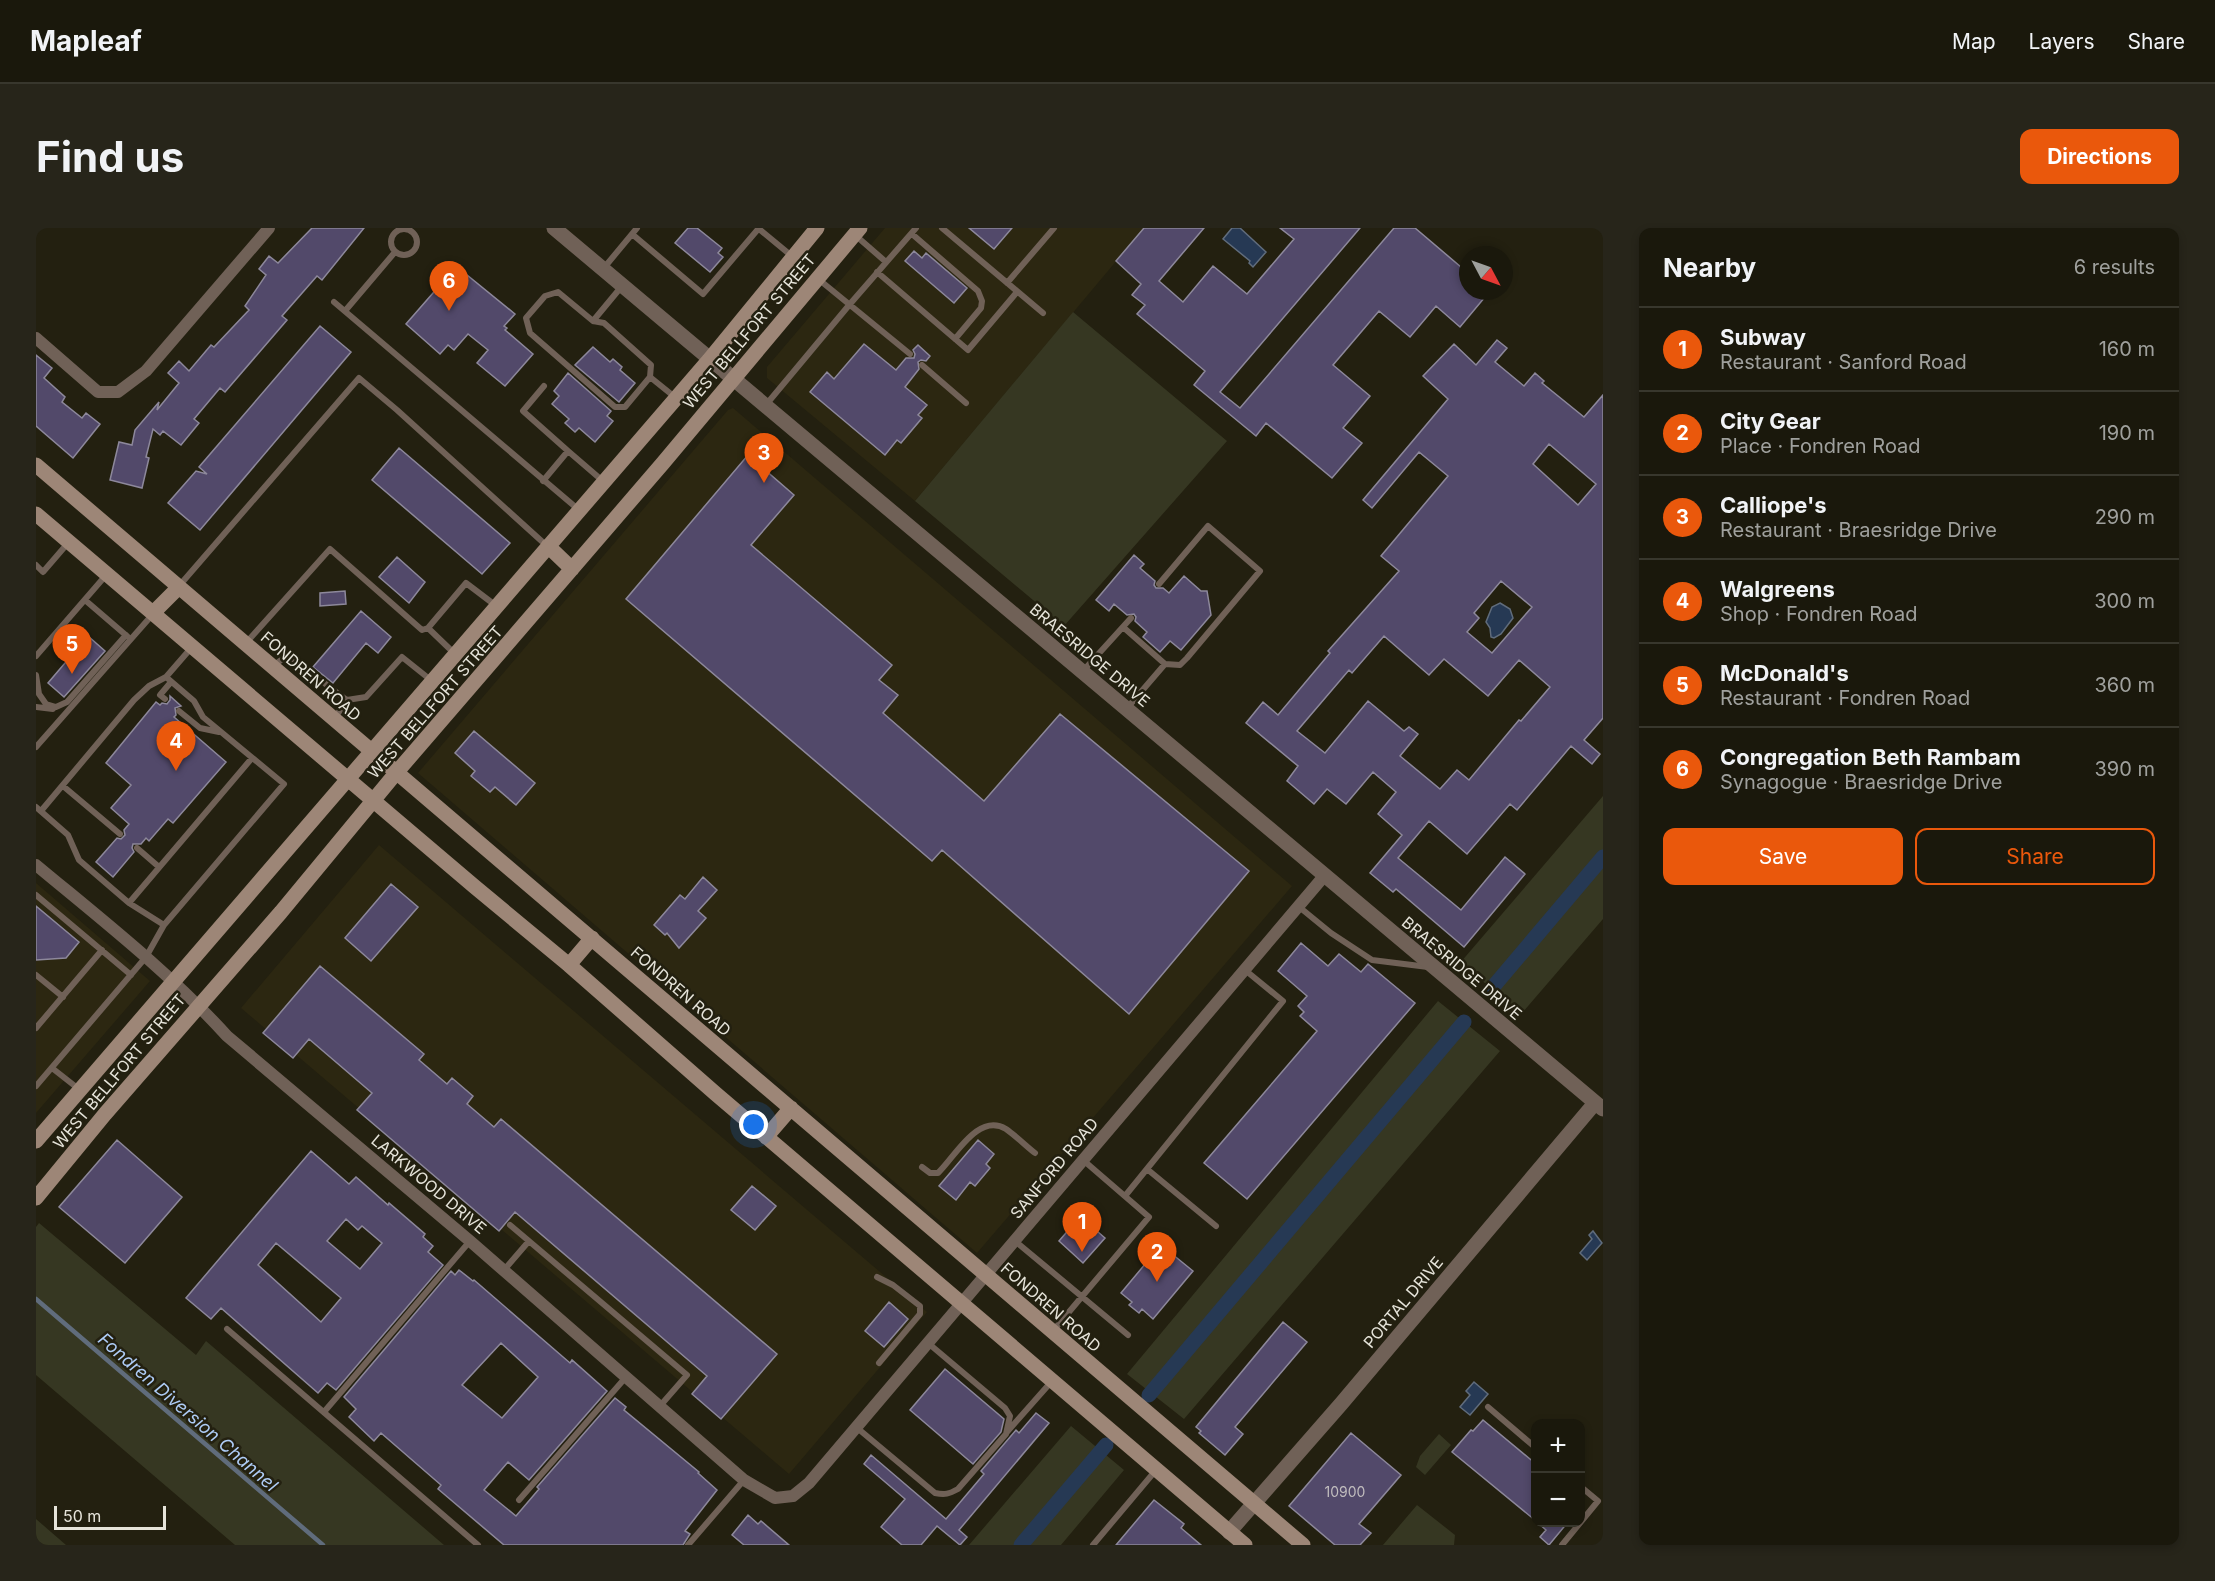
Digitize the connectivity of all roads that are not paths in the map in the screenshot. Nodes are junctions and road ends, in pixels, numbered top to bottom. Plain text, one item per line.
1 (269, 228) edge
2 (554, 228) edge
3 (637, 228) edge
4 (817, 228) edge
5 (942, 228) edge
6 (1054, 228) edge
7 (759, 229) edge
8 (415, 231) edge
9 (857, 231) edge
10 (914, 231) edge
11 (632, 234) junction
12 (395, 252) junction
13 (793, 258) junction
14 (886, 262) junction
15 (602, 269) junction
16 (878, 272) junction
17 (817, 278) junction
18 (1007, 283) junction
19 (622, 286) junction
20 (1017, 292) junction
21 (334, 302) dead end
22 (850, 304) junction
23 (345, 312) junction
24 (1043, 313) dead end
25 (593, 321) junction
26 (36, 338) edge
27 (955, 339) junction
28 (910, 354) dead end
29 (709, 360) junction
30 (922, 365) dead end
31 (650, 377) junction
32 (733, 380) junction
33 (544, 386) dead end
34 (677, 398) junction
35 (966, 403) dead end
36 (765, 406) junction
37 (568, 451) junction
38 (36, 465) edge
39 (543, 482) junction
40 (604, 482) junction
41 (580, 511) junction
42 (36, 514) edge
43 (68, 542) junction
44 (548, 546) junction
45 (36, 566) edge
46 (572, 569) junction
47 (107, 574) junction
48 (1159, 584) dead end
49 (179, 587) junction
50 (85, 600) junction
51 (496, 607) junction
52 (153, 613) junction
53 (1131, 618) dead end
54 (1123, 627) junction
55 (428, 628) junction
56 (128, 637) junction
57 (246, 643) junction
58 (192, 646) junction
59 (41, 650) junction
60 (455, 655) junction
61 (36, 656) edge
62 (36, 662) edge
63 (1166, 664) junction
64 (273, 667) junction
65 (1082, 673) junction
66 (36, 675) edge
67 (168, 679) junction
68 (432, 682) junction
69 (165, 699) dead end
70 (347, 700) junction
71 (36, 706) edge
72 (56, 707) junction
73 (1126, 710) junction
74 (179, 711) dead end
75 (334, 720) junction
76 (222, 733) junction
77 (36, 747) edge
78 (372, 753) junction
79 (252, 758) junction
80 (396, 773) junction
81 (348, 780) junction
82 (63, 786) junction
83 (373, 801) junction
84 (39, 809) edge
85 (120, 834) dead end
86 (137, 848) dead end
87 (36, 865) edge
88 (159, 867) junction
89 (1325, 875) junction
90 (36, 895) edge
91 (129, 903) junction
92 (1298, 906) junction
93 (164, 925) junction
94 (592, 938) junction
95 (102, 950) junction
96 (147, 957) junction
97 (569, 965) junction
98 (1435, 968) junction
99 (1245, 970) junction
100 (36, 975) edge
101 (131, 975) junction
102 (174, 982) junction
103 (63, 997) junction
104 (199, 1005) junction
105 (36, 1028) edge
106 (52, 1068) junction
107 (36, 1086) edge
108 (80, 1090) junction
109 (1600, 1102) edge
110 (791, 1108) junction
111 (766, 1137) junction
112 (36, 1141) edge
113 (1035, 1153) dead end
114 (1083, 1160) junction
115 (922, 1167) dead end
116 (1147, 1169) junction
117 (1125, 1196) junction
118 (36, 1198) edge
119 (510, 1225) dead end
120 (1216, 1226) dead end
121 (1014, 1240) junction
122 (470, 1241) junction
123 (529, 1241) junction
124 (504, 1270) junction
125 (986, 1274) junction
126 (877, 1277) dead end
127 (1082, 1298) junction
128 (961, 1303) junction
129 (227, 1329) dead end
130 (1053, 1332) junction
131 (1128, 1335) dead end
132 (928, 1342) junction
133 (879, 1363) dead end
134 (626, 1376) junction
135 (1052, 1380) junction
136 (660, 1406) junction
137 (1488, 1407) dead end
138 (324, 1413) junction
139 (856, 1427) junction
140 (1006, 1434) junction
141 (1531, 1444) edge
142 (1157, 1470) junction
143 (744, 1480) junction
144 (809, 1483) joint
145 (1585, 1490) edge
146 (519, 1500) dead end
147 (1254, 1503) junction
148 (1585, 1517) edge
149 (1577, 1527) edge
150 (1229, 1532) junction
151 (478, 1545) edge
152 (688, 1545) edge
153 (1093, 1545) edge
154 (1245, 1545) edge
155 (1303, 1545) edge
156 (1562, 1545) edge

1 - 26 street
2 - 15 street, BRAESRIDGE DRIVE
3 - 11 lane
4 - 13 main road, WEST BELLFORT STREET
5 - 18 lane
6 - 18 lane
7 - 11 lane
7 - 13 lane
8 - 12 lane
8 - 12 lane
9 - 14 lane
9 - 17 main road, WEST BELLFORT STREET
10 - 14 lane
10 - 27 lane
11 - 15 lane
12 - 23 lane
13 - 29 main road, WEST BELLFORT STREET
14 - 16 lane
15 - 19 street, BRAESRIDGE DRIVE
16 - 22 lane
16 - 27 lane
17 - 22 lane
17 - 32 main road, WEST BELLFORT STREET
18 - 20 lane
19 - 25 lane
19 - 29 street, BRAESRIDGE DRIVE
20 - 24 lane
20 - 27 lane
21 - 23 lane
22 - 28 lane
22 - 36 lane
23 - 39 lane
25 - 31 lane
25 - 31 lane
29 - 32 street, BRAESRIDGE DRIVE
29 - 34 main road, WEST BELLFORT STREET
30 - 35 lane
31 - 34 lane
32 - 36 street, BRAESRIDGE DRIVE
32 - 46 main road, WEST BELLFORT STREET
33 - 37 lane
34 - 40 main road, WEST BELLFORT STREET
36 - 65 street, BRAESRIDGE DRIVE
37 - 39 lane
37 - 40 lane
38 - 49 main road, FONDREN ROAD
39 - 41 lane
40 - 41 main road, WEST BELLFORT STREET
41 - 44 main road, WEST BELLFORT STREET
42 - 43 main road
43 - 45 lane
43 - 47 main road
44 - 46 main road
44 - 49 lane
44 - 51 main road, WEST BELLFORT STREET
46 - 80 main road, WEST BELLFORT STREET
47 - 50 lane
47 - 52 main road
48 - 63 lane
49 - 52 main road
49 - 57 main road, FONDREN ROAD
50 - 56 lane
50 - 59 lane
51 - 55 lane
51 - 60 main road, WEST BELLFORT STREET
52 - 56 lane
52 - 58 main road
53 - 54 lane
54 - 63 lane
54 - 65 lane
55 - 57 lane
55 - 60 lane
56 - 72 lane
56 - 77 lane
57 - 64 main road, FONDREN ROAD
58 - 67 lane
58 - 81 main road
59 - 61 lane
59 - 62 lane
60 - 68 main road, WEST BELLFORT STREET
63 - 73 lane
64 - 70 lane
64 - 75 main road, FONDREN ROAD
65 - 73 street, BRAESRIDGE DRIVE
66 - 72 lane
67 - 69 lane
67 - 76 lane
67 - 82 lane
68 - 70 lane
68 - 78 main road, WEST BELLFORT STREET
70 - 75 lane
71 - 72 lane
73 - 89 street, BRAESRIDGE DRIVE
74 - 76 lane
75 - 78 main road, FONDREN ROAD
76 - 79 lane
78 - 80 main road, FONDREN ROAD
78 - 81 main road, WEST BELLFORT STREET
79 - 88 lane
79 - 93 lane
80 - 83 main road, WEST BELLFORT STREET
80 - 94 main road, FONDREN ROAD
81 - 83 main road
81 - 102 main road, WEST BELLFORT STREET
82 - 84 lane
82 - 85 lane
83 - 97 main road
83 - 104 main road, WEST BELLFORT STREET
84 - 91 lane
86 - 88 lane
87 - 96 street, LARKWOOD DRIVE
88 - 91 lane
89 - 92 street, SANFORD ROAD
89 - 98 street, BRAESRIDGE DRIVE
90 - 95 lane
91 - 93 lane
92 - 98 lane
92 - 99 street, SANFORD ROAD
93 - 96 lane
94 - 97 main road
94 - 110 main road, FONDREN ROAD
95 - 101 lane
95 - 103 lane
96 - 101 lane
96 - 102 street, LARKWOOD DRIVE
97 - 111 main road
98 - 109 street, BRAESRIDGE DRIVE
99 - 114 street, SANFORD ROAD
99 - 116 lane
100 - 103 lane
101 - 106 lane
102 - 104 street, LARKWOOD DRIVE
102 - 108 main road, WEST BELLFORT STREET
103 - 105 lane
104 - 118 main road, WEST BELLFORT STREET
104 - 122 street, LARKWOOD DRIVE
106 - 107 lane
106 - 108 lane
108 - 112 main road, WEST BELLFORT STREET
109 - 147 street, PORTAL DRIVE
110 - 111 main road
110 - 125 main road, FONDREN ROAD
111 - 128 main road
113 - 115 lane
114 - 117 lane
114 - 121 street, SANFORD ROAD
116 - 117 lane
116 - 120 lane
117 - 127 lane
119 - 123 lane
121 - 125 street, SANFORD ROAD
121 - 127 lane
122 - 124 street, LARKWOOD DRIVE
122 - 138 lane
123 - 124 lane
123 - 136 lane
124 - 134 street, LARKWOOD DRIVE
125 - 128 street, SANFORD ROAD
125 - 130 main road, FONDREN ROAD
126 - 133 lane
127 - 130 lane
127 - 131 lane
128 - 132 street, SANFORD ROAD
128 - 135 main road
129 - 138 lane
130 - 147 main road, FONDREN ROAD
132 - 139 street, SANFORD ROAD
132 - 140 lane
134 - 136 street, LARKWOOD DRIVE
134 - 146 lane
135 - 140 lane
135 - 142 main road
136 - 143 street, LARKWOOD DRIVE
137 - 141 lane
138 - 151 lane
139 - 140 lane
139 - 144 street, SANFORD ROAD
142 - 150 main road
142 - 153 lane
143 - 144 street, LARKWOOD DRIVE
143 - 152 lane
145 - 148 lane
147 - 150 street, PORTAL DRIVE
147 - 155 main road, FONDREN ROAD
149 - 156 lane
150 - 154 main road

